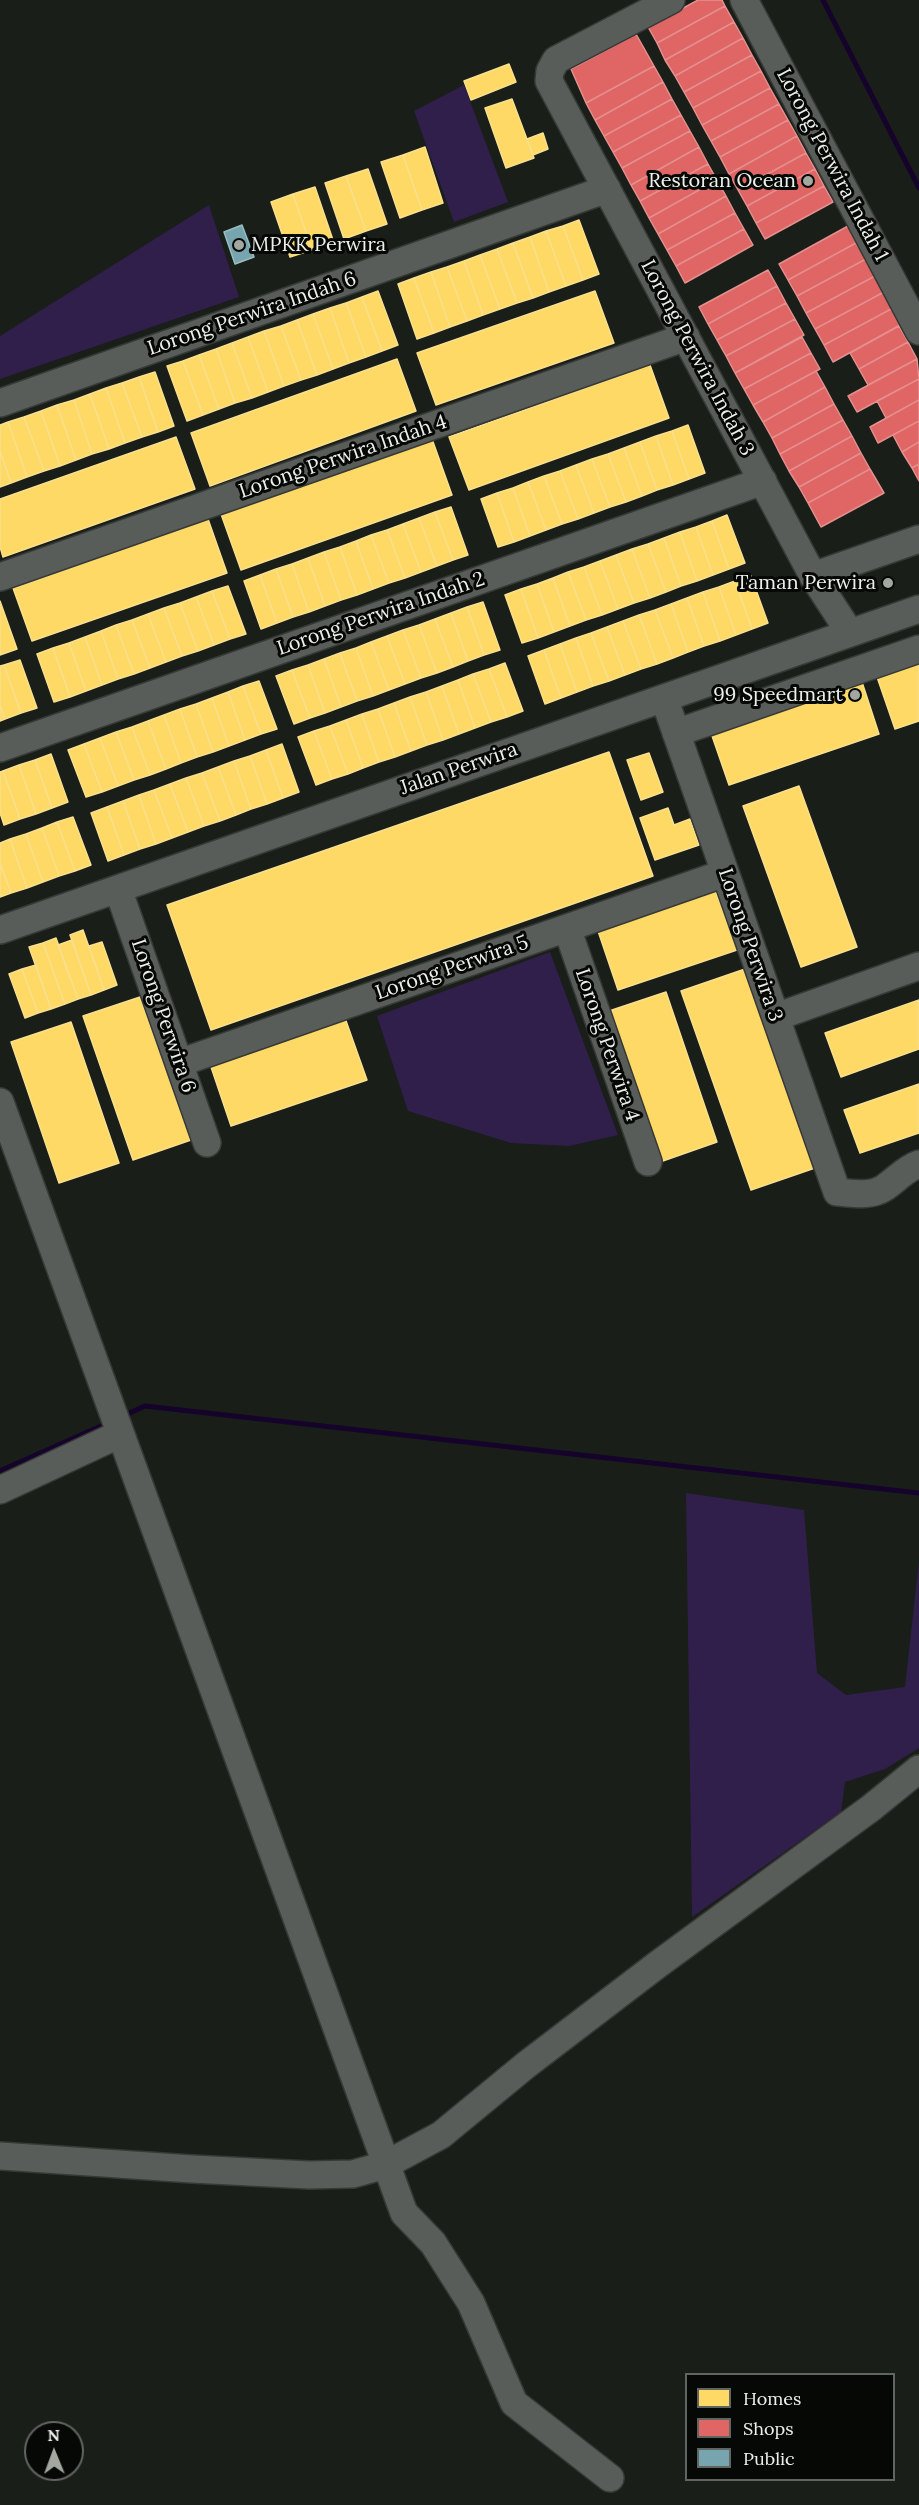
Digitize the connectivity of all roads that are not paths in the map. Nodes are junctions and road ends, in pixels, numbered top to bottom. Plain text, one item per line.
1 (671, 0) edge
2 (744, 0) edge
3 (607, 189) junction
4 (919, 331) edge
5 (686, 337) junction
6 (0, 404) edge
7 (763, 481) junction
8 (919, 539) edge
9 (813, 576) junction
10 (0, 577) edge
11 (919, 609) edge
12 (850, 633) junction
13 (919, 649) edge
14 (664, 698) junction
15 (676, 733) junction
16 (0, 748) edge
17 (725, 873) junction
18 (118, 889) junction
19 (567, 928) junction
20 (0, 930) edge
21 (919, 966) edge
22 (776, 1017) junction
23 (179, 1063) junction
24 (2, 1116) edge
25 (207, 1143) dead end
26 (648, 1162) dead end
27 (919, 1164) edge
28 (119, 1432) junction
29 (0, 1490) edge
30 (919, 1769) edge
31 (0, 2156) edge
32 (385, 2164) junction
33 (610, 2478) dead end

1 - 3 street, Lorong Perwira Indah 3
2 - 4 street, Lorong Perwira Indah 1
3 - 5 street, Lorong Perwira Indah 3
3 - 6 street, Lorong Perwira Indah 6
5 - 7 street, Lorong Perwira Indah 3
5 - 10 street, Lorong Perwira Indah 4
7 - 9 street, Lorong Perwira Indah 3
7 - 16 street, Lorong Perwira Indah 2
8 - 9 street
9 - 12 street, Lorong Perwira Indah 3
11 - 12 street, Jalan Perwira
12 - 14 street, Jalan Perwira
13 - 15 street
14 - 15 street, Lorong Perwira 3
14 - 18 street, Jalan Perwira
15 - 17 street, Lorong Perwira 3
17 - 19 street, Lorong Perwira 5
17 - 22 street, Lorong Perwira 3
18 - 20 street, Jalan Perwira
18 - 23 street, Lorong Perwira 6
19 - 23 street, Lorong Perwira 5
19 - 26 street, Lorong Perwira 4
21 - 22 street
22 - 27 street, Lorong Perwira 3
23 - 25 street, Lorong Perwira 6
24 - 28 street
28 - 29 street
28 - 32 street
30 - 32 street
31 - 32 street
32 - 33 street

